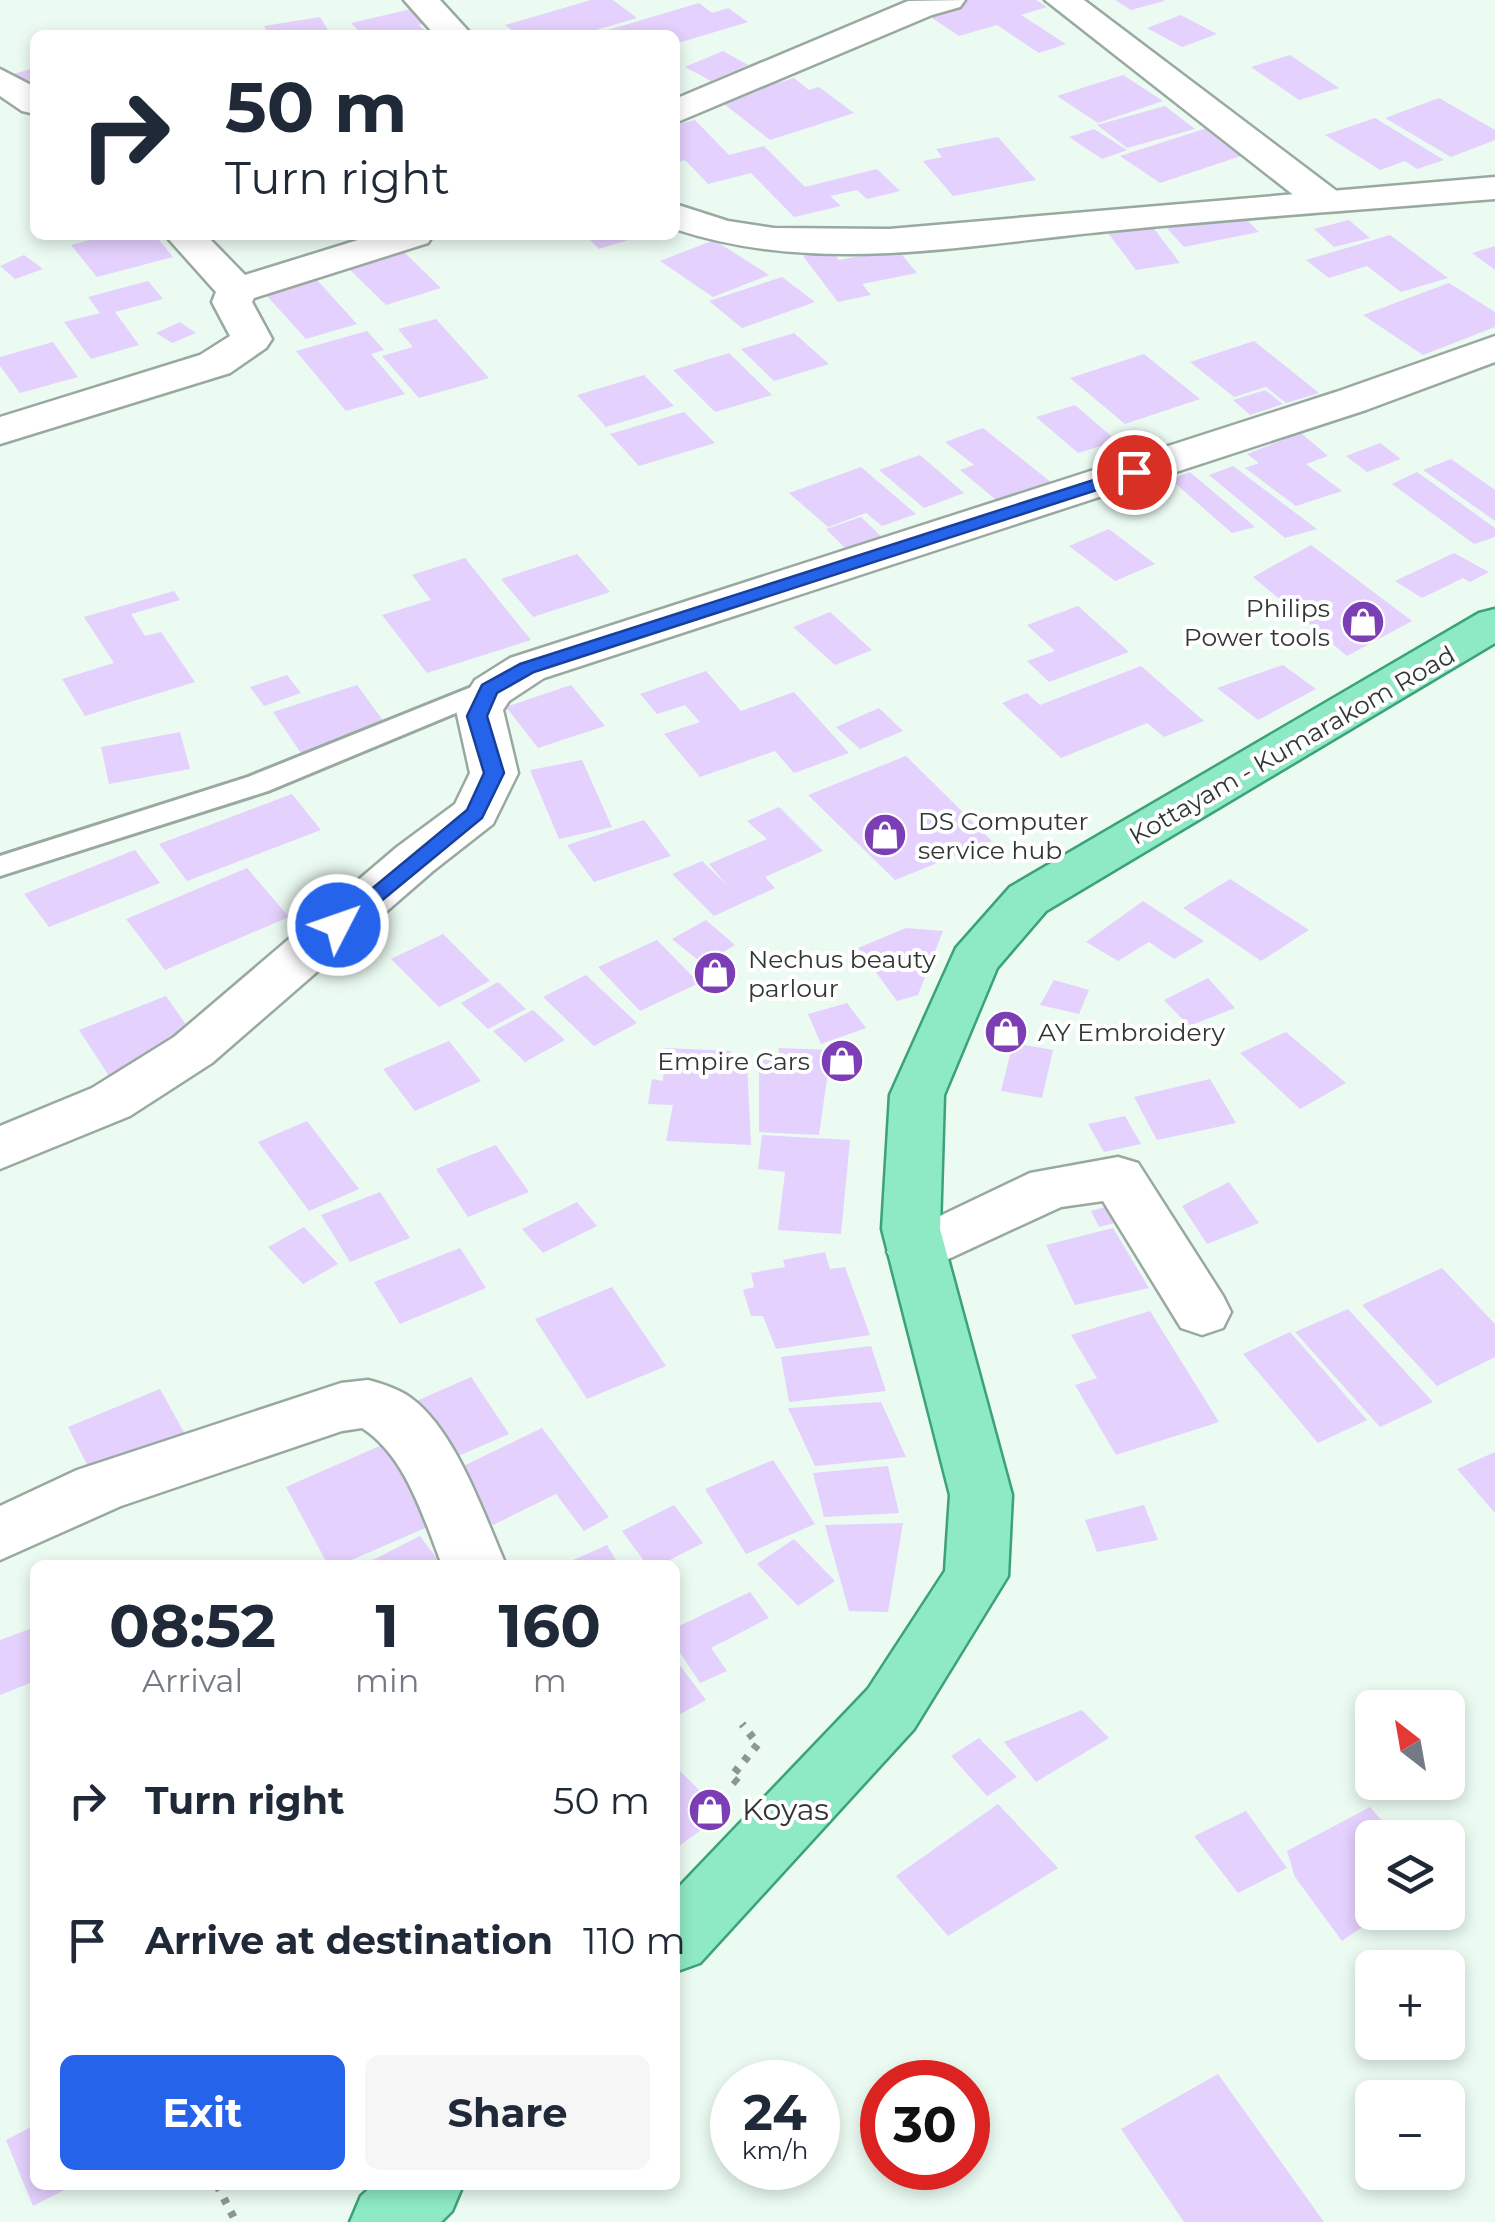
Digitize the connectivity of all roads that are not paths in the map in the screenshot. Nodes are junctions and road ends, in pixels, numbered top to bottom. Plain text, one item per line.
1 (421, 0) edge
2 (948, 0) edge
3 (1062, 0) edge
4 (449, 30) edge
5 (0, 80) edge
6 (30, 100) edge
7 (680, 110) edge
8 (1495, 188) edge
9 (1324, 200) junction
10 (680, 217) edge
11 (189, 240) edge
12 (398, 240) edge
13 (237, 290) junction
14 (1495, 348) edge
15 (0, 431) edge
16 (1495, 623) edge
17 (489, 689) junction
18 (0, 866) edge
19 (0, 1149) edge
20 (916, 1252) junction
21 (1202, 1312) dead end
22 (0, 1534) edge
23 (472, 1560) edge
24 (680, 1935) edge
25 (421, 2190) edge
26 (388, 2222) edge

1 - 4 street
2 - 7 street
3 - 9 street
5 - 6 street
8 - 9 street
9 - 10 street
11 - 13 street
12 - 13 street
13 - 15 street
14 - 17 street
16 - 20 main road, Kottayam - Kumarakom Road
17 - 18 lane
17 - 19 street
20 - 21 street
20 - 24 main road, Kottayam - Kumarakom Road
22 - 23 street
25 - 26 main road

